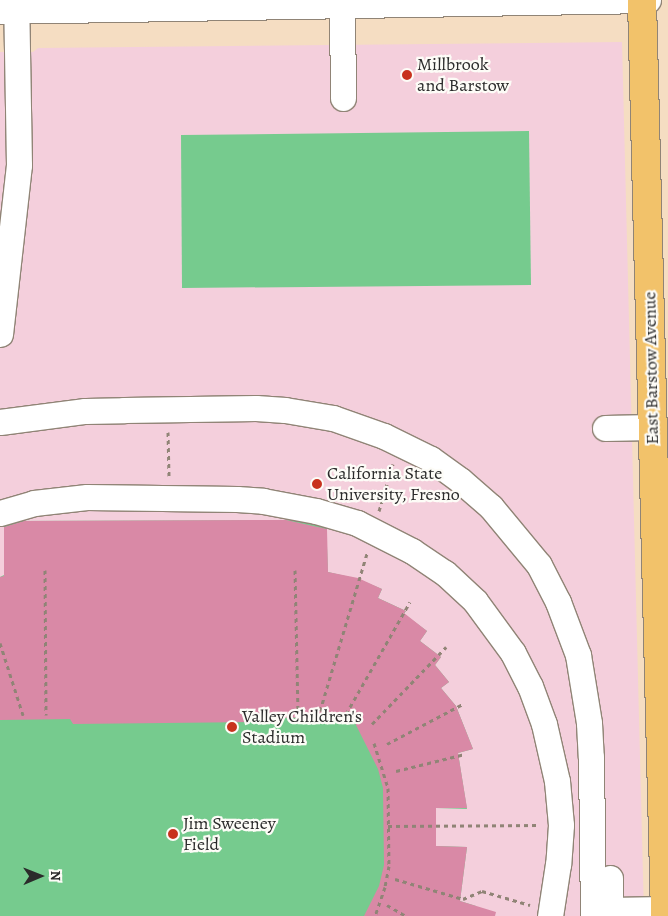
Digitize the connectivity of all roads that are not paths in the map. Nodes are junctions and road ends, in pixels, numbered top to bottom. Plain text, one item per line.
1 (642, 0) edge
2 (648, 0) edge
3 (342, 5) junction
4 (11, 7) edge
5 (343, 98) dead end
6 (0, 334) edge
7 (0, 422) edge
8 (652, 427) junction
9 (605, 428) dead end
10 (0, 513) edge
11 (593, 824) junction
12 (560, 825) junction
13 (665, 912) edge
14 (551, 913) edge
15 (593, 916) edge

1 - 2 street
1 - 3 street
1 - 8 main road, East Barstow Avenue
3 - 4 street
3 - 5 street
4 - 6 street
7 - 11 street
8 - 9 street
8 - 13 main road, East Barstow Avenue
10 - 12 street
11 - 12 street
11 - 13 street
11 - 15 street
12 - 14 street

